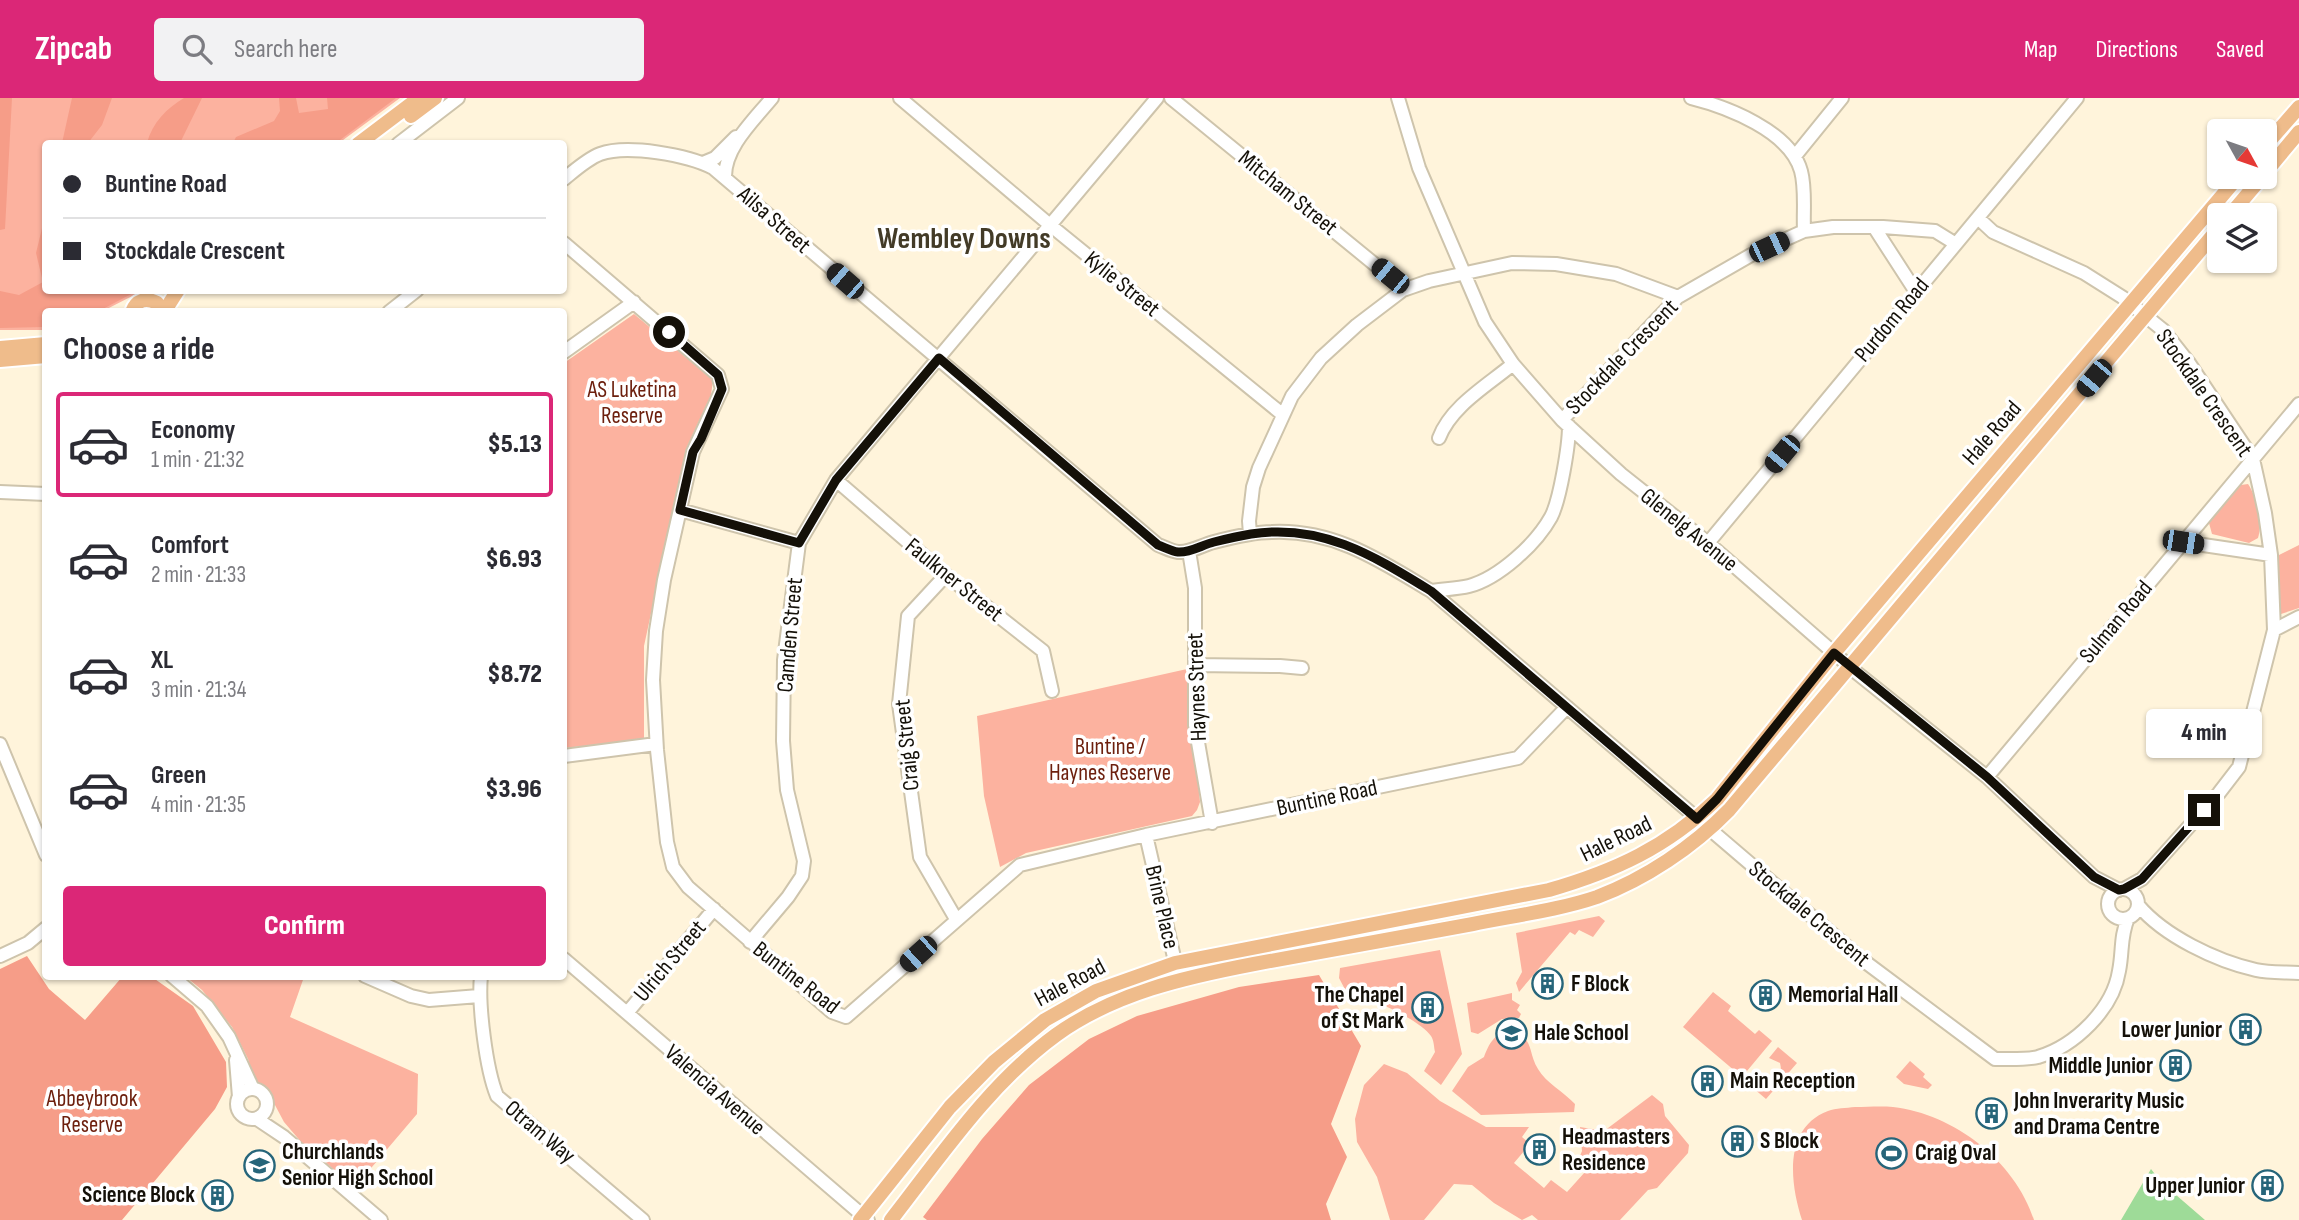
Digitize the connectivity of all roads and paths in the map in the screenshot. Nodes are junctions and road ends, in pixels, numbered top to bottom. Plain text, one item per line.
1 (419, 98) edge
2 (435, 98) edge
3 (458, 98) edge
4 (772, 98) edge
5 (900, 98) edge
6 (1157, 98) edge
7 (1171, 98) edge
8 (1398, 98) edge
9 (1691, 98) edge
10 (1842, 98) edge
11 (2077, 98) edge
12 (2299, 107) edge
13 (413, 117) junction
14 (2277, 132) edge
15 (2299, 132) edge
16 (742, 133) junction
17 (366, 140) edge
18 (380, 140) edge
19 (400, 140) edge
20 (1795, 156) junction
21 (2277, 158) edge
22 (703, 163) junction
23 (567, 177) edge
24 (725, 178) junction
25 (2228, 189) edge
26 (2251, 189) edge
27 (2240, 203) edge
28 (1978, 218) junction
29 (1050, 225) junction
30 (1874, 227) junction
31 (1804, 230) junction
32 (2207, 242) edge
33 (1956, 244) junction
34 (567, 245) edge
35 (1464, 272) junction
36 (1404, 290) junction
37 (1916, 292) junction
38 (159, 294) edge
39 (412, 294) edge
40 (1678, 297) junction
41 (151, 300) junction
42 (635, 302) junction
43 (2131, 305) junction
44 (135, 308) edge
45 (160, 308) edge
46 (394, 308) edge
47 (2146, 316) junction
48 (42, 344) edge
49 (0, 348) edge
50 (567, 350) edge
51 (42, 356) edge
52 (939, 358) junction
53 (0, 359) edge
54 (1513, 364) junction
55 (2299, 404) edge
56 (1282, 414) junction
57 (1565, 423) junction
58 (1439, 438) dead end
59 (2253, 459) junction
60 (836, 480) junction
61 (0, 492) edge
62 (42, 494) edge
63 (680, 510) junction
64 (1250, 534) junction
65 (1708, 542) junction
66 (2183, 542) junction
67 (799, 543) junction
68 (1189, 551) junction
69 (2271, 555) junction
70 (946, 575) junction
71 (1431, 591) junction
72 (2299, 617) edge
73 (2274, 630) junction
74 (1834, 653) junction
75 (1195, 665) junction
76 (1850, 667) junction
77 (1301, 668) dead end
78 (1052, 691) dead end
79 (1567, 707) junction
80 (0, 744) edge
81 (656, 744) junction
82 (567, 756) edge
83 (1987, 777) junction
84 (1697, 819) junction
85 (1212, 822) junction
86 (1709, 831) junction
87 (1146, 835) junction
88 (42, 845) edge
89 (2094, 877) junction
90 (2129, 895) junction
91 (2109, 901) junction
92 (714, 909) junction
93 (2114, 916) junction
94 (2129, 918) junction
95 (956, 919) junction
96 (2151, 921) junction
97 (42, 931) edge
98 (2122, 933) junction
99 (750, 942) junction
100 (0, 956) edge
101 (567, 961) edge
102 (1175, 963) junction
103 (2299, 973) edge
104 (1179, 979) junction
105 (177, 980) edge
106 (374, 980) edge
107 (481, 980) edge
108 (479, 996) junction
109 (627, 1013) junction
110 (237, 1056) junction
111 (253, 1089) junction
112 (239, 1097) junction
113 (267, 1108) junction
114 (257, 1119) junction
115 (284, 1137) junction
116 (864, 1219) edge
117 (381, 1220) edge
118 (643, 1220) edge
119 (891, 1220) edge

1 - 13 main road
2 - 13 main road
3 - 13 street
4 - 16 street
5 - 29 street, Kylie Street
6 - 29 street, Camden Street
7 - 36 street, Mitcham Street
8 - 35 street, Glenelg Avenue
9 - 20 street
10 - 20 street
11 - 28 street, Purdom Road
12 - 14 main road
13 - 17 main road
13 - 18 main road
13 - 19 street
15 - 21 main road
16 - 22 street
16 - 24 street
20 - 31 street
22 - 23 street, Ailsa Street
22 - 24 street, Ailsa Street
24 - 52 street, Ailsa Street
25 - 43 main road, Hale Road
26 - 27 main road
28 - 33 street, Purdom Road
28 - 43 street, Stockdale Crescent
29 - 52 street, Camden Street
29 - 56 street, Kylie Street
30 - 31 street, Stockdale Crescent
30 - 33 street, Stockdale Crescent
30 - 37 street
31 - 40 street, Stockdale Crescent
32 - 47 main road, Hale Road
33 - 37 street, Purdom Road
34 - 42 street, Buntine Road
35 - 36 street
35 - 40 street
35 - 54 street, Glenelg Avenue
36 - 56 street
37 - 65 street, Purdom Road
38 - 41 main road
39 - 46 street
40 - 57 street, Stockdale Crescent
41 - 44 main road
41 - 45 main road
42 - 50 street
42 - 63 street, Buntine Road
43 - 47 street, Stockdale Crescent
43 - 74 main road, Hale Road
47 - 59 street, Stockdale Crescent
47 - 76 main road, Hale Road
48 - 49 main road
51 - 53 main road
52 - 60 street, Camden Street
52 - 68 street, Ailsa Street
54 - 57 street, Glenelg Avenue
54 - 58 street
55 - 59 street, Sulman Road
56 - 64 street
57 - 65 street, Glenelg Avenue
57 - 71 street, Stockdale Crescent
59 - 66 street, Sulman Road
59 - 69 street, Stockdale Crescent
60 - 67 street, Camden Street
60 - 70 street, Faulkner Street
61 - 62 street
63 - 67 street
63 - 81 street, Buntine Road
64 - 68 street, Stockdale Crescent
64 - 71 street, Stockdale Crescent
65 - 74 street, Glenelg Avenue
66 - 69 street
66 - 83 street, Sulman Road
67 - 99 street, Camden Street
68 - 75 street, Haynes Street
69 - 73 street, Stockdale Crescent
70 - 78 street, Faulkner Street
70 - 95 street, Craig Street
71 - 79 street, Stockdale Crescent
72 - 73 street
73 - 90 street, Stockdale Crescent
74 - 76 street, Glenelg Avenue
74 - 84 main road, Hale Road
75 - 77 street
75 - 85 street, Haynes Street
76 - 83 street, Glenelg Avenue
76 - 86 main road, Hale Road
79 - 84 street, Stockdale Crescent
79 - 85 street, Buntine Road
80 - 88 street
81 - 82 street
81 - 92 street, Buntine Road
83 - 89 street, Glenelg Avenue
84 - 86 street, Stockdale Crescent
84 - 102 main road, Hale Road
85 - 87 street, Buntine Road
86 - 98 street, Stockdale Crescent
86 - 104 main road, Hale Road
87 - 95 street, Buntine Road
87 - 102 street, Brine Place
89 - 90 street, Glenelg Avenue
89 - 91 street, Glenelg Avenue
90 - 91 street
90 - 94 street
90 - 96 street, Glenelg Avenue
91 - 93 street, Glenelg Avenue
92 - 99 street, Buntine Road
92 - 109 street, Ulrich Street
93 - 94 street, Glenelg Avenue
93 - 98 street, Stockdale Crescent
94 - 96 street, Glenelg Avenue
94 - 98 street, Stockdale Crescent
95 - 99 street, Buntine Road
96 - 103 street, Glenelg Avenue
97 - 100 street
101 - 109 street, Valencia Avenue
102 - 104 street, Brine Place
102 - 116 main road, Hale Road
104 - 119 main road, Hale Road
105 - 110 street
106 - 108 street
107 - 108 street, Otram Way
108 - 118 street, Otram Way
109 - 116 street, Valencia Avenue
110 - 111 street
110 - 112 street
111 - 112 street
111 - 113 street
112 - 114 street
113 - 114 street
113 - 115 street
114 - 115 street
115 - 117 street

